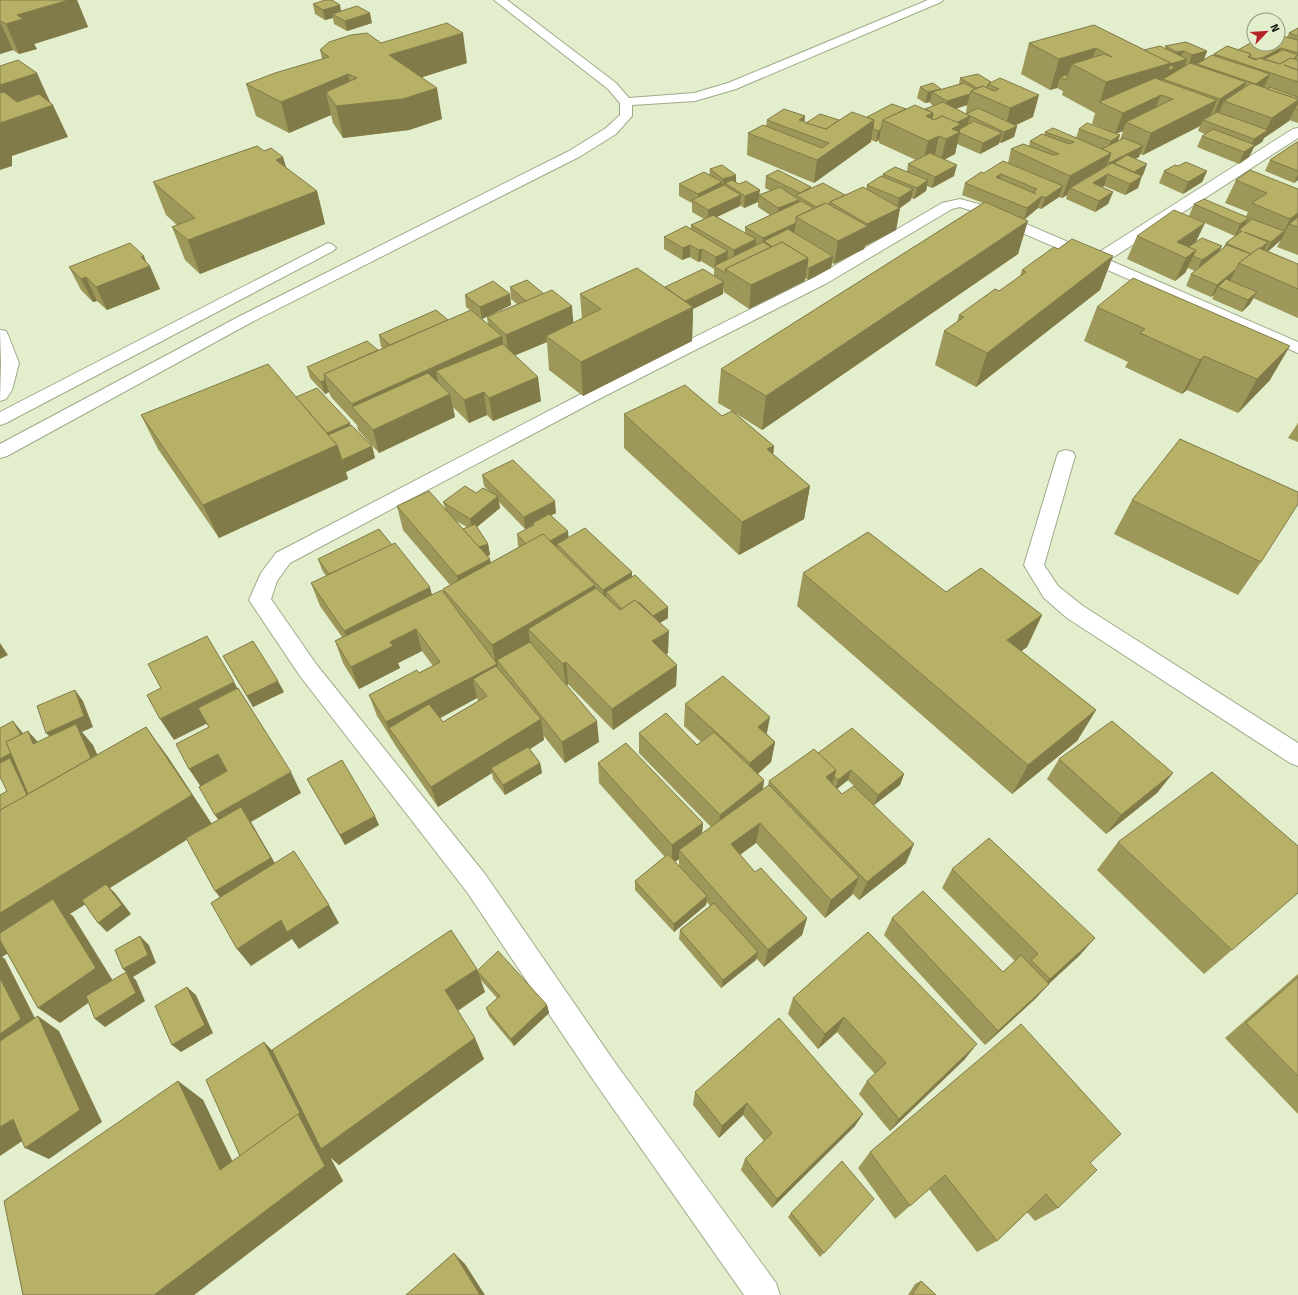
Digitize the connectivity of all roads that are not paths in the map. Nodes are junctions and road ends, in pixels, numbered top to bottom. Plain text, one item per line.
1 (500, 0) edge
2 (937, 0) edge
3 (626, 102) junction
4 (1298, 132) edge
5 (328, 248) dead end
6 (1098, 260) junction
7 (0, 336) edge
8 (1298, 348) edge
9 (0, 395) edge
10 (0, 418) edge
11 (0, 452) edge
12 (1066, 456) dead end
13 (1298, 756) edge
14 (764, 1295) edge

1 - 3 street
2 - 3 street
3 - 11 street
4 - 6 street
5 - 10 street
6 - 8 street
6 - 14 street
7 - 9 street
12 - 13 street

